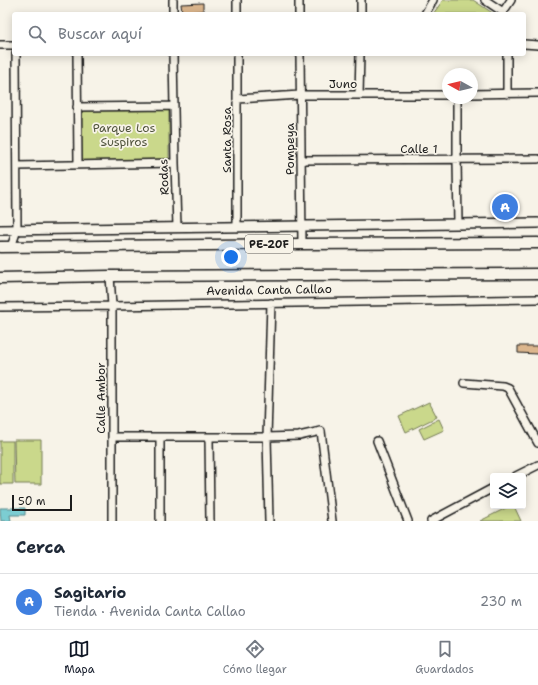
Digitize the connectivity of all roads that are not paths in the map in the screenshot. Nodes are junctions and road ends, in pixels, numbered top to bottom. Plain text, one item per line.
1 (173, 0) edge
2 (237, 0) edge
3 (299, 0) edge
4 (361, 0) edge
5 (433, 0) edge
6 (485, 0) edge
7 (511, 0) edge
8 (173, 12) edge
9 (237, 12) edge
10 (299, 12) edge
11 (361, 12) edge
12 (426, 12) edge
13 (502, 12) edge
14 (504, 12) edge
15 (526, 44) edge
16 (0, 45) edge
17 (12, 45) edge
18 (538, 45) edge
19 (16, 56) edge
20 (77, 56) edge
21 (173, 56) edge
22 (237, 56) edge
23 (300, 56) edge
24 (360, 56) edge
25 (507, 56) edge
26 (538, 93) edge
27 (478, 94) edge
28 (508, 94) junction
29 (300, 95) junction
30 (360, 95) junction
31 (442, 95) edge
32 (238, 99) junction
33 (457, 104) edge
34 (174, 106) junction
35 (77, 107) junction
36 (538, 159) edge
37 (301, 160) junction
38 (457, 160) junction
39 (175, 163) junction
40 (78, 165) junction
41 (17, 166) junction
42 (538, 223) edge
43 (458, 224) junction
44 (237, 226) junction
45 (301, 226) junction
46 (178, 227) junction
47 (0, 230) edge
48 (17, 230) junction
49 (538, 243) edge
50 (302, 244) junction
51 (0, 247) edge
52 (11, 247) junction
53 (538, 274) edge
54 (110, 276) junction
55 (0, 278) edge
56 (538, 299) edge
57 (271, 303) junction
58 (112, 306) junction
59 (0, 307) edge
60 (464, 383) dead end
61 (112, 437) junction
62 (160, 437) junction
63 (209, 437) junction
64 (267, 437) junction
65 (377, 441) dead end
66 (538, 443) edge
67 (537, 464) edge
68 (521, 473) edge
69 (490, 490) edge
70 (112, 521) edge
71 (160, 521) edge
72 (210, 521) edge
73 (269, 521) edge
74 (332, 521) edge
75 (408, 521) edge
76 (431, 521) edge

1 - 8 street
2 - 9 street
3 - 10 street
4 - 11 street
5 - 12 street
6 - 13 street
7 - 14 street
15 - 18 street
16 - 17 street
19 - 41 street
20 - 35 street
21 - 34 street, Rodas
22 - 32 street, Santa Rosa
23 - 29 street, Pompeya
24 - 30 street
25 - 28 street
26 - 28 street
27 - 28 street
29 - 30 street, Juno
29 - 32 street, Juno
29 - 37 street, Pompeya
30 - 31 street, Juno
32 - 44 street, Santa Rosa
33 - 38 street
34 - 35 street
34 - 39 street, Rodas
35 - 40 street
36 - 38 street, Calle 1
37 - 38 street, Calle 1
37 - 45 street, Pompeya
38 - 43 street
39 - 40 street
39 - 46 street, Rodas
40 - 41 street
41 - 48 street
42 - 43 street
43 - 45 street
44 - 45 street
44 - 46 street
45 - 50 street, Pompeya
46 - 48 street
47 - 48 street
48 - 52 street
49 - 50 main road, PE-20F
50 - 52 main road, PE-20F
51 - 52 main road, PE-20F
53 - 54 main road, Avenida Canta Callao
54 - 55 main road, Avenida Canta Callao
54 - 58 street, Calle Ambor
56 - 57 street, Avenida Canta Callao
57 - 58 street, Avenida Canta Callao
57 - 64 street
58 - 59 street, Avenida Canta Callao
58 - 61 street, Calle Ambor
60 - 66 street
61 - 62 street
61 - 70 street, Calle Ambor
62 - 63 street
62 - 71 street
63 - 64 street
63 - 72 street
64 - 73 street
64 - 74 street
65 - 75 street
67 - 68 street
69 - 76 street

